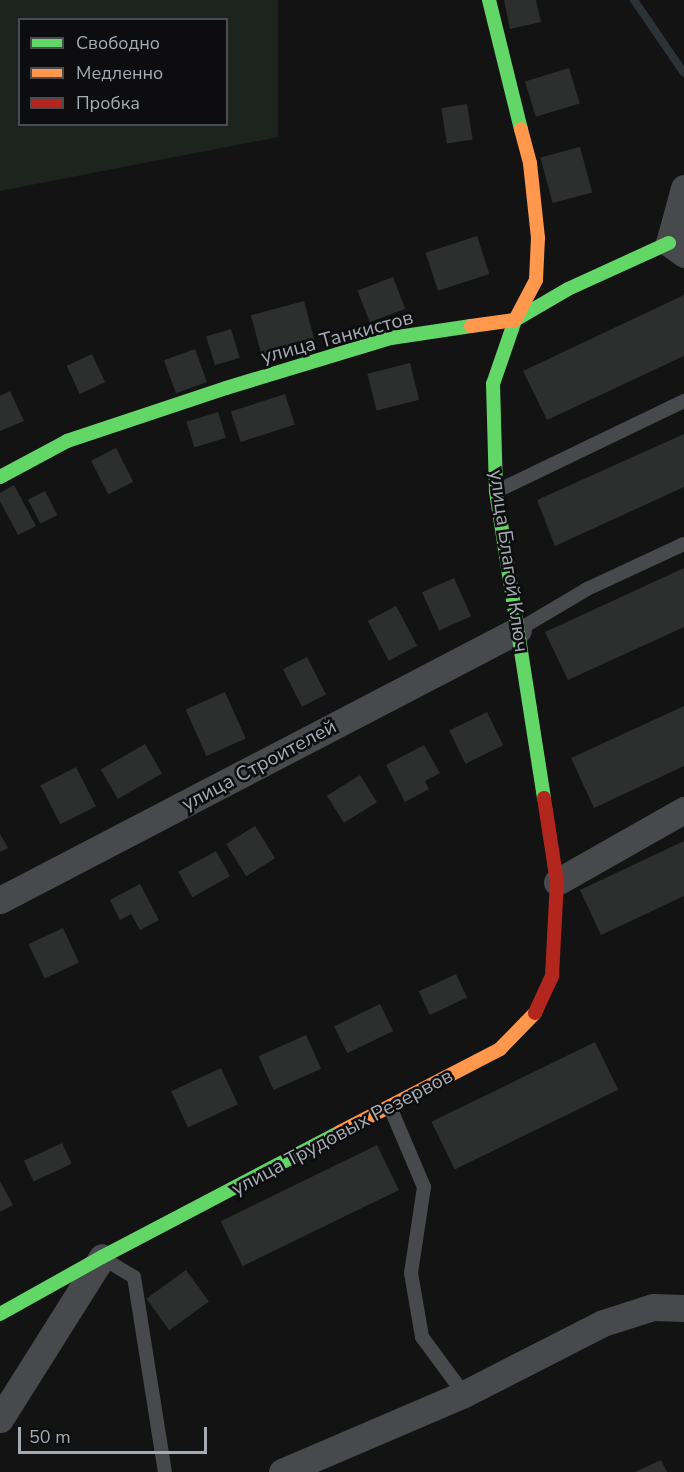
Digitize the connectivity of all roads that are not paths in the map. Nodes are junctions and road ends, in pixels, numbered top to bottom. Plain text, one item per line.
1 (489, 0) edge
2 (684, 188) edge
3 (676, 248) edge
4 (515, 320) junction
5 (684, 401) edge
6 (0, 477) edge
7 (496, 491) junction
8 (684, 544) edge
9 (518, 630) junction
10 (684, 810) edge
11 (557, 882) junction
12 (0, 900) edge
13 (552, 976) joint
14 (390, 1107) junction
15 (102, 1257) junction
16 (684, 1308) edge
17 (0, 1314) edge
18 (464, 1394) junction
19 (0, 1419) edge
20 (324, 1464) edge
21 (165, 1472) edge
22 (282, 1472) edge

1 - 4 street
2 - 3 street
3 - 4 street
4 - 6 street, улица Танкистов
4 - 7 street, улица Благой Ключ
5 - 7 lane
7 - 9 street, улица Благой Ключ
8 - 9 lane
9 - 11 street, улица Благой Ключ
9 - 12 street, улица Строителей
10 - 11 street
11 - 13 street, улица Благой Ключ
13 - 14 street, улица Трудовых Резервов
14 - 15 street, улица Трудовых Резервов
14 - 18 lane
15 - 17 street, улица Трудовых Резервов
15 - 19 street
15 - 21 lane
16 - 18 street
18 - 20 street
20 - 22 street

